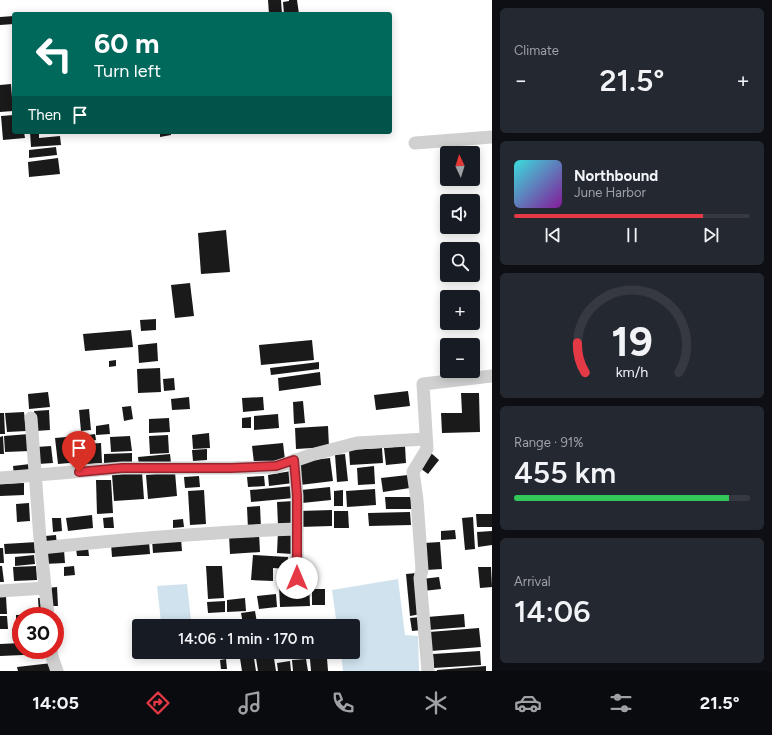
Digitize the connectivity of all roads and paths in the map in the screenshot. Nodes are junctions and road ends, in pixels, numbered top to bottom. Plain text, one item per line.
1 (492, 137) edge
2 (415, 142) dead end
3 (492, 376) edge
4 (31, 418) dead end
5 (426, 439) junction
6 (294, 460) junction
7 (36, 475) junction
8 (0, 478) edge
9 (297, 529) junction
10 (41, 548) junction
11 (297, 578) dead end
12 (45, 588) junction
13 (0, 591) edge
14 (47, 607) edge
15 (53, 659) edge
16 (57, 671) edge
17 (428, 671) edge

1 - 2 street
3 - 5 street
4 - 7 street
5 - 6 street
5 - 17 street
6 - 7 street
6 - 9 street
7 - 8 street
7 - 10 street
9 - 10 street
9 - 11 street
10 - 12 street
12 - 13 street
12 - 14 street
15 - 16 street

